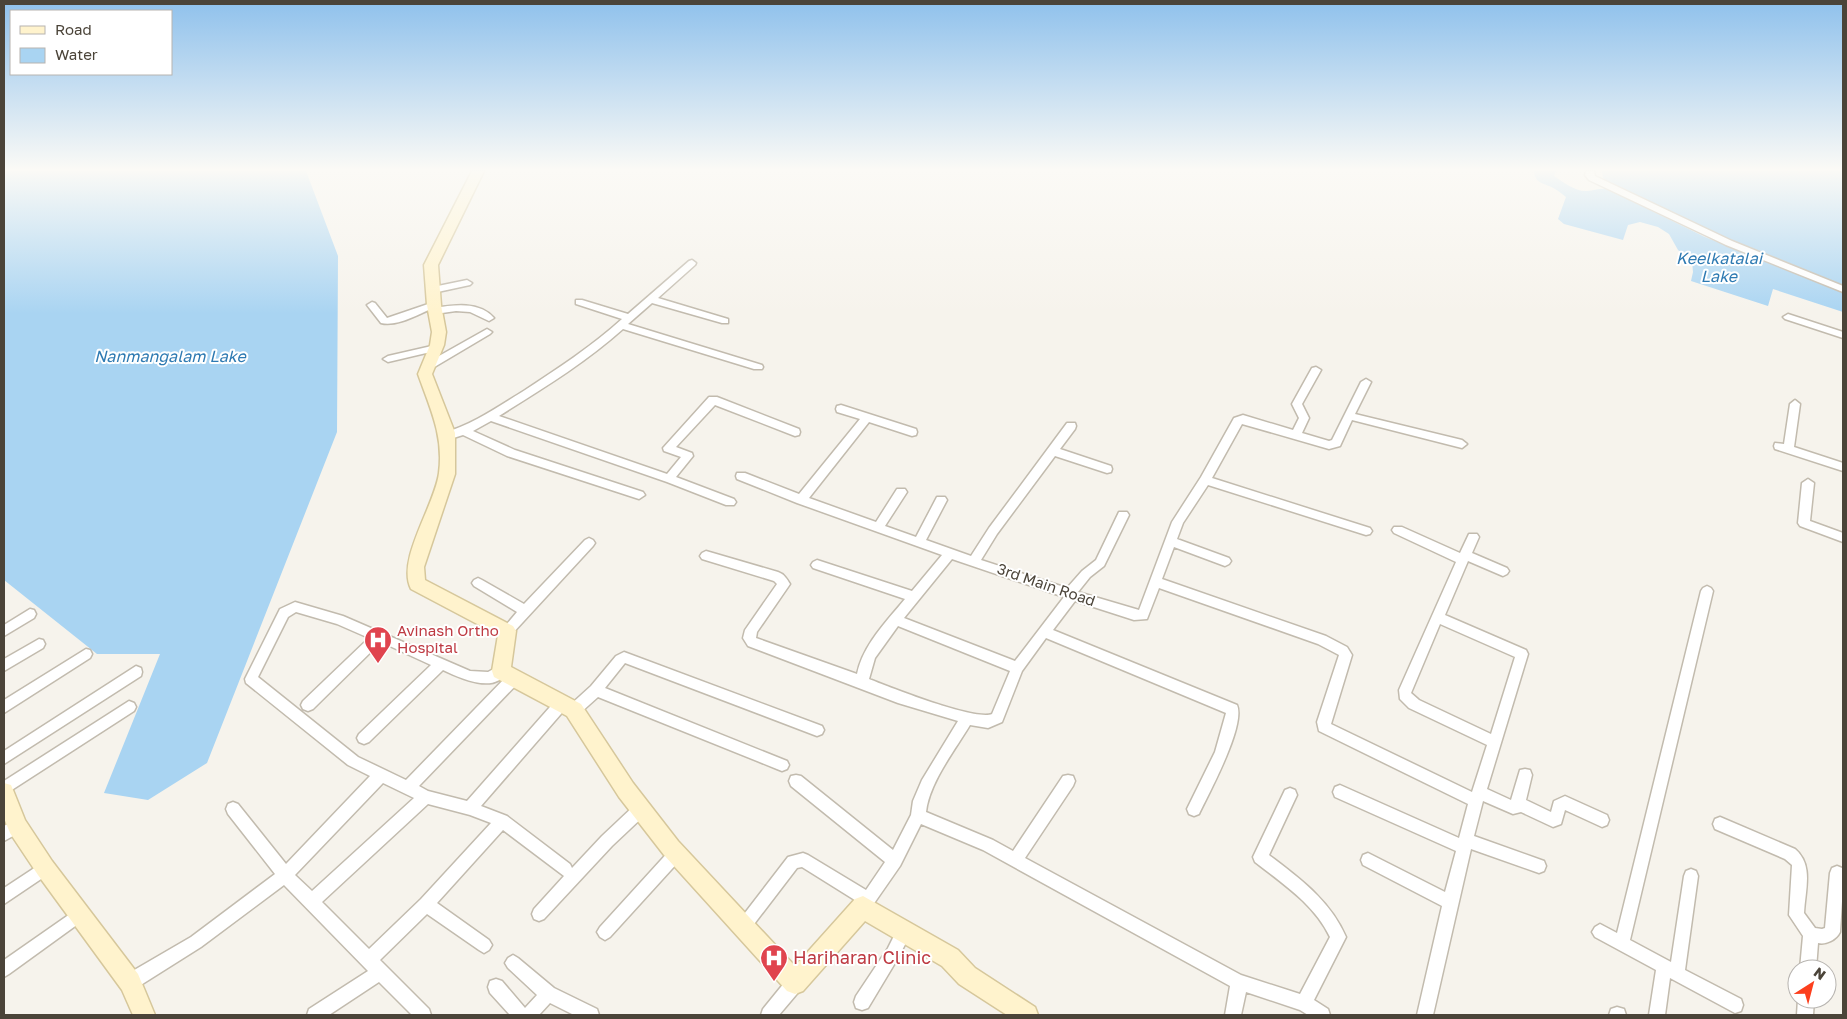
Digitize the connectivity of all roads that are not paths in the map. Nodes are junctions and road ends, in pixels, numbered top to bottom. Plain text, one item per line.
1 (453, 219) edge
2 (1675, 219) edge
3 (692, 263) dead end
4 (467, 284) dead end
5 (1843, 289) edge
6 (650, 299) junction
7 (434, 302) junction
8 (579, 302) dead end
9 (372, 305) dead end
10 (1788, 317) dead end
11 (489, 318) dead end
12 (629, 318) junction
13 (725, 322) dead end
14 (620, 325) junction
15 (487, 332) dead end
16 (1843, 335) edge
17 (436, 348) junction
18 (388, 359) dead end
19 (427, 367) junction
20 (758, 367) dead end
21 (1316, 370) dead end
22 (1366, 382) dead end
23 (1794, 404) dead end
24 (841, 409) dead end
25 (1350, 416) junction
26 (490, 417) junction
27 (867, 418) junction
28 (1071, 426) dead end
29 (795, 432) dead end
30 (912, 432) dead end
31 (456, 434) junction
32 (1296, 435) junction
33 (1462, 444) dead end
34 (1052, 451) junction
35 (1843, 467) edge
36 (1107, 469) dead end
37 (741, 476) dead end
38 (670, 477) junction
39 (1205, 480) junction
40 (1808, 483) dead end
41 (901, 492) dead end
42 (638, 494) dead end
43 (801, 500) junction
44 (940, 500) dead end
45 (730, 502) dead end
46 (1123, 515) dead end
47 (878, 528) junction
48 (1398, 530) dead end
49 (1366, 531) dead end
50 (1473, 538) dead end
51 (1843, 538) edge
52 (1170, 540) junction
53 (919, 542) junction
54 (588, 543) dead end
55 (950, 554) junction
56 (706, 556) dead end
57 (1464, 557) junction
58 (974, 561) junction
59 (1225, 561) dead end
60 (817, 565) dead end
61 (1503, 571) dead end
62 (1156, 582) junction
63 (478, 583) dead end
64 (1707, 591) dead end
65 (1071, 595) junction
66 (914, 597) junction
67 (525, 610) junction
68 (30, 614) dead end
69 (1437, 617) junction
70 (896, 620) junction
71 (4, 631) edge
72 (507, 631) junction
73 (1044, 632) junction
74 (379, 636) junction
75 (39, 644) dead end
76 (86, 654) dead end
77 (441, 664) junction
78 (4, 666) edge
79 (1018, 668) junction
80 (136, 672) dead end
81 (507, 674) junction
82 (862, 682) junction
83 (596, 690) junction
84 (308, 705) dead end
85 (568, 706) junction
86 (4, 707) edge
87 (129, 707) dead end
88 (967, 718) junction
89 (817, 730) dead end
90 (364, 738) dead end
91 (1495, 742) junction
92 (4, 758) edge
93 (782, 765) dead end
94 (381, 775) junction
95 (1525, 775) dead end
96 (796, 781) dead end
97 (1068, 781) dead end
98 (408, 788) junction
99 (4, 791) edge
100 (1340, 792) dead end
101 (1290, 795) dead end
102 (426, 797) junction
103 (1478, 797) junction
104 (1517, 803) junction
105 (470, 808) junction
106 (1194, 808) dead end
107 (641, 809) junction
108 (233, 810) dead end
109 (918, 816) junction
110 (1602, 820) dead end
111 (502, 821) junction
112 (1720, 824) dead end
113 (10, 830) edge
114 (1465, 843) junction
115 (676, 854) junction
116 (1015, 860) junction
117 (1368, 860) dead end
118 (895, 861) junction
119 (1539, 866) dead end
120 (45, 868) junction
121 (565, 870) dead end
122 (1837, 873) dead end
123 (286, 875) junction
124 (1691, 876) dead end
125 (4, 897) edge
126 (311, 902) junction
127 (1450, 902) junction
128 (866, 903) junction
129 (426, 904) junction
130 (80, 914) junction
131 (540, 914) dead end
132 (743, 926) junction
133 (904, 931) junction
134 (605, 932) dead end
135 (1600, 932) dead end
136 (1811, 934) junction
137 (1622, 943) junction
138 (484, 945) dead end
139 (1809, 959) edge
140 (513, 963) dead end
141 (375, 966) junction
142 (1670, 969) junction
143 (4, 970) edge
144 (130, 982) junction
145 (1238, 982) junction
146 (795, 983) junction
147 (496, 987) dead end
148 (548, 994) junction
149 (862, 1002) dead end
150 (1304, 1004) junction
151 (1735, 1005) dead end
152 (141, 1014) edge
153 (315, 1015) edge
154 (423, 1015) edge
155 (520, 1015) edge
156 (529, 1015) edge
157 (591, 1015) edge
158 (770, 1015) edge
159 (1027, 1015) edge
160 (1233, 1015) edge
161 (1322, 1015) edge
162 (1425, 1015) edge
163 (1657, 1015) edge

1 - 7 street
2 - 5 street
3 - 6 street
4 - 7 street
6 - 12 street
6 - 13 street
7 - 9 street
7 - 11 street
7 - 17 street
8 - 12 street
10 - 16 street
12 - 14 street
14 - 20 street
14 - 26 street
15 - 19 street
17 - 18 street
17 - 19 street
19 - 31 street
21 - 32 street
22 - 25 street
23 - 35 street
24 - 27 street
25 - 32 street
25 - 33 street
26 - 31 street
26 - 38 street
27 - 30 street
27 - 43 street
28 - 34 street
29 - 38 street
31 - 42 street
31 - 72 street
32 - 39 street, 3rd Main Road
34 - 36 street
34 - 58 street
37 - 43 street, 3rd Main Road
38 - 45 street
39 - 49 street
39 - 52 street, 3rd Main Road
40 - 51 street
41 - 47 street
43 - 47 street, 3rd Main Road
44 - 53 street
46 - 65 street
47 - 53 street, 3rd Main Road
48 - 57 street
50 - 57 street
52 - 59 street
52 - 62 street, 3rd Main Road
53 - 55 street, 3rd Main Road
54 - 67 street
55 - 58 street, 3rd Main Road
55 - 66 street
56 - 82 street
57 - 61 street
57 - 69 street
58 - 65 street, 3rd Main Road
60 - 66 street
62 - 65 street, 3rd Main Road
62 - 103 street
63 - 67 street
64 - 137 street
65 - 73 street
66 - 70 street
67 - 72 street
68 - 71 street
69 - 91 street
69 - 91 street
70 - 79 street
70 - 82 street
72 - 81 street
73 - 79 street
73 - 106 street
74 - 77 street
74 - 84 street
74 - 94 street
75 - 78 street
76 - 86 street
77 - 81 street
77 - 90 street
79 - 88 street
80 - 92 street
81 - 85 street
81 - 98 street
82 - 88 street
83 - 85 street
83 - 89 street
83 - 93 street
85 - 105 street
85 - 107 street
87 - 99 street
88 - 109 street
91 - 103 street
94 - 98 street
94 - 123 street
95 - 104 street
96 - 118 street
97 - 116 street
98 - 102 street
99 - 113 street
100 - 114 street
101 - 150 street
102 - 105 street
102 - 126 street
103 - 104 street
103 - 114 street
104 - 110 street
105 - 111 street
107 - 115 street
107 - 131 street
108 - 123 street
109 - 116 street
109 - 118 street
111 - 121 street
111 - 129 street
112 - 136 street
113 - 120 street
114 - 119 street
114 - 127 street
115 - 132 street
115 - 134 street
116 - 145 street
117 - 127 street
118 - 128 street
120 - 125 street
120 - 130 street
122 - 136 street
123 - 126 street
123 - 144 street
124 - 142 street
126 - 141 street
127 - 162 street
128 - 132 street
128 - 133 street
128 - 146 street
129 - 138 street
129 - 141 street
130 - 143 street
130 - 144 street
132 - 146 street
133 - 149 street
133 - 159 street
135 - 137 street
136 - 139 street
137 - 142 street
140 - 148 street
141 - 153 street
141 - 154 street
142 - 151 street
142 - 163 street
144 - 152 street
145 - 150 street
145 - 160 street
146 - 158 street
147 - 155 street
148 - 156 street
148 - 157 street
150 - 161 street

